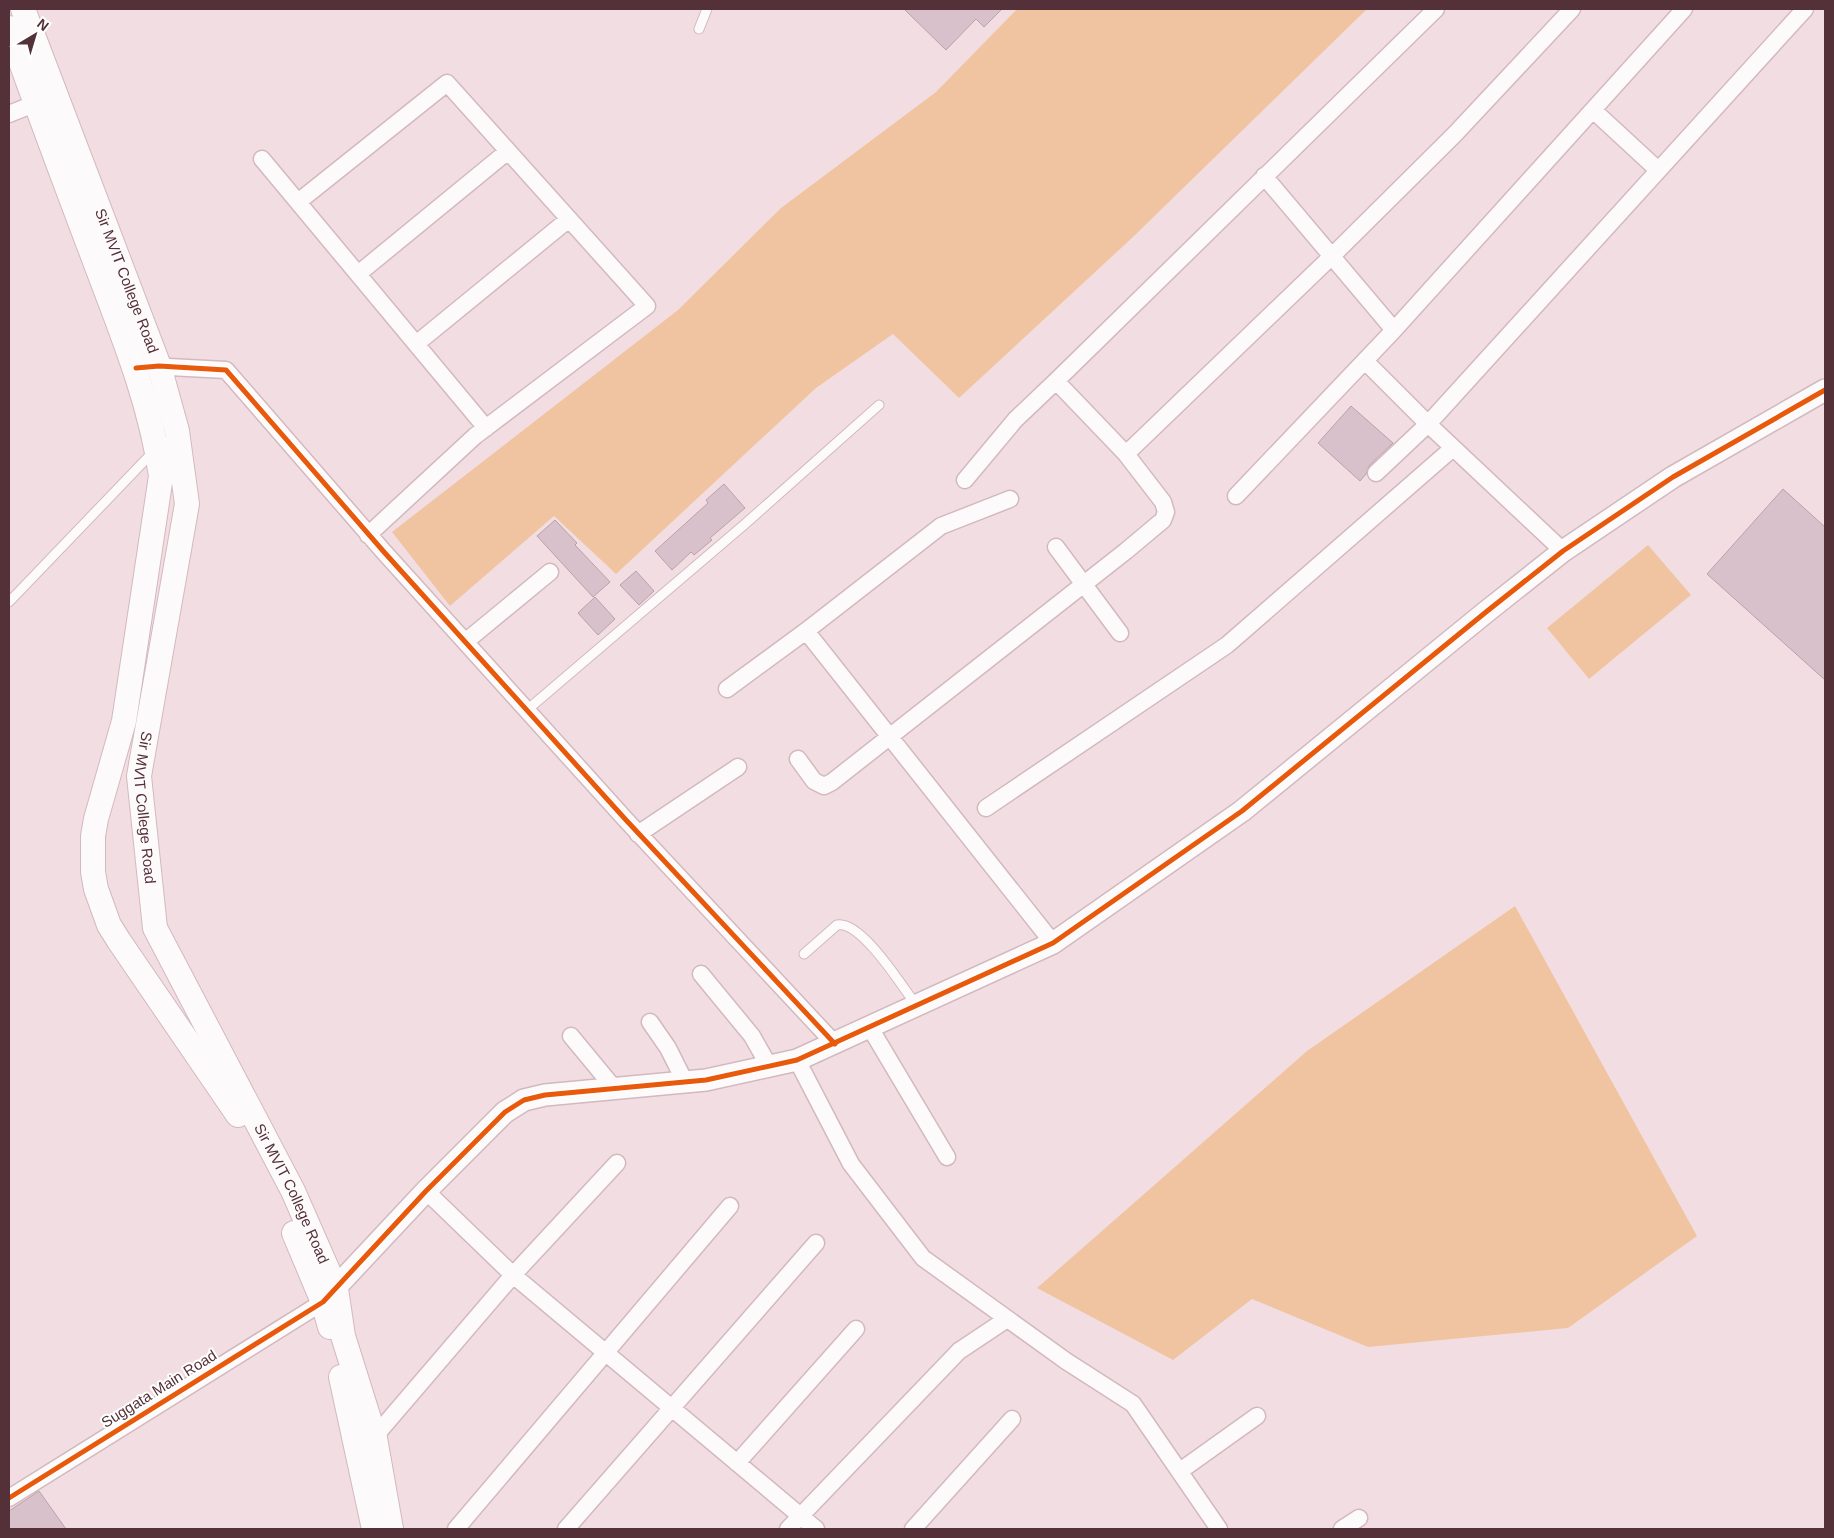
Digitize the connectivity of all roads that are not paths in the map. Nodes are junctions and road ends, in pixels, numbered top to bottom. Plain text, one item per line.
1 (23, 9) edge
2 (707, 9) edge
3 (1436, 9) edge
4 (1572, 9) edge
5 (1684, 9) edge
6 (1805, 9) edge
7 (9, 28) edge
8 (699, 29) dead end
9 (45, 99) junction
10 (1593, 110) junction
11 (9, 114) edge
12 (508, 151) junction
13 (262, 158) dead end
14 (1658, 170) junction
15 (1264, 176) junction
16 (298, 202) junction
17 (569, 219) junction
18 (1331, 257) junction
19 (358, 274) junction
20 (1394, 330) junction
21 (416, 344) junction
22 (1365, 361) junction
23 (159, 366) junction
24 (136, 368) junction
25 (1056, 381) junction
26 (1825, 390) edge
27 (879, 405) dead end
28 (1428, 424) junction
29 (486, 428) junction
30 (157, 448) junction
31 (1453, 448) junction
32 (1126, 454) junction
33 (1376, 473) dead end
34 (966, 480) dead end
35 (1236, 496) dead end
36 (1010, 499) dead end
37 (368, 535) junction
38 (1056, 547) dead end
39 (1563, 551) junction
40 (550, 572) dead end
41 (1083, 585) junction
42 (9, 602) edge
43 (806, 631) junction
44 (1120, 633) dead end
45 (464, 642) junction
46 (727, 689) dead end
47 (527, 710) junction
48 (889, 736) junction
49 (798, 759) dead end
50 (738, 767) dead end
51 (986, 808) dead end
52 (638, 834) junction
53 (1053, 943) junction
54 (804, 954) dead end
55 (700, 974) dead end
56 (916, 1005) junction
57 (650, 1022) dead end
58 (870, 1026) junction
59 (571, 1036) dead end
60 (835, 1044) junction
61 (797, 1060) junction
62 (769, 1066) junction
63 (685, 1082) junction
64 (614, 1088) junction
65 (947, 1157) dead end
66 (617, 1163) dead end
67 (426, 1191) junction
68 (730, 1206) dead end
69 (816, 1243) dead end
70 (514, 1275) junction
71 (329, 1295) junction
72 (1007, 1319) junction
73 (856, 1329) dead end
74 (606, 1353) junction
75 (671, 1408) junction
76 (1257, 1416) dead end
77 (1012, 1419) dead end
78 (374, 1436) junction
79 (358, 1455) junction
80 (737, 1463) junction
81 (1180, 1471) junction
82 (9, 1498) edge
83 (800, 1516) junction
84 (1358, 1518) dead end
85 (374, 1529) edge
86 (391, 1529) edge
87 (456, 1529) edge
88 (566, 1529) edge
89 (788, 1529) edge
90 (816, 1529) edge
91 (913, 1529) edge
92 (1219, 1529) edge
93 (1342, 1529) edge

1 - 9 main road, Sir MVIT College Road
2 - 8 lane
3 - 15 street
4 - 18 street
5 - 10 street
6 - 14 street
7 - 9 main road, Sir MVIT College Road
9 - 11 street
9 - 23 main road, Sir MVIT College Road
9 - 24 main road, Sir MVIT College Road
10 - 14 street
10 - 20 street
12 - 16 street
12 - 17 street
12 - 19 street
13 - 16 street
14 - 28 street
15 - 18 street
15 - 25 street
16 - 19 street
17 - 21 street
17 - 29 street
18 - 20 street
18 - 32 street
19 - 21 street
20 - 22 street
21 - 29 street
22 - 28 street
22 - 35 street
23 - 24 street
23 - 37 street
23 - 71 main road, Sir MVIT College Road
24 - 30 main road, Sir MVIT College Road
25 - 32 street
25 - 34 street
26 - 39 street
27 - 47 lane
28 - 31 street
28 - 33 street
29 - 37 street
30 - 42 lane
30 - 71 main road, Sir MVIT College Road
31 - 39 street
31 - 51 street
32 - 41 street
36 - 43 street
37 - 45 street
38 - 41 street
39 - 53 street
40 - 45 street
41 - 44 street
41 - 48 street
43 - 46 street
43 - 48 street
45 - 47 street
47 - 52 street
48 - 49 street
48 - 53 street
50 - 52 street
52 - 60 street
53 - 56 street
54 - 56 lane
55 - 62 street
56 - 58 street
57 - 63 street
58 - 60 street
58 - 65 street
59 - 64 street
60 - 61 street
61 - 62 street
61 - 72 street
62 - 63 street
63 - 64 street
64 - 67 street
66 - 70 street
67 - 70 street
67 - 71 street
68 - 74 street
69 - 75 street
70 - 74 street
70 - 78 street
71 - 78 main road, Sir MVIT College Road
71 - 79 main road, Sir MVIT College Road
71 - 82 street, Suggata Main Road
72 - 81 street
72 - 83 street
73 - 80 street
74 - 75 street
74 - 87 street
75 - 80 street
75 - 88 street
76 - 81 street
77 - 91 street
78 - 79 street
78 - 86 main road, Sir MVIT College Road
79 - 85 main road, Sir MVIT College Road
80 - 83 street
81 - 92 street
83 - 89 street
83 - 90 street
84 - 93 street

